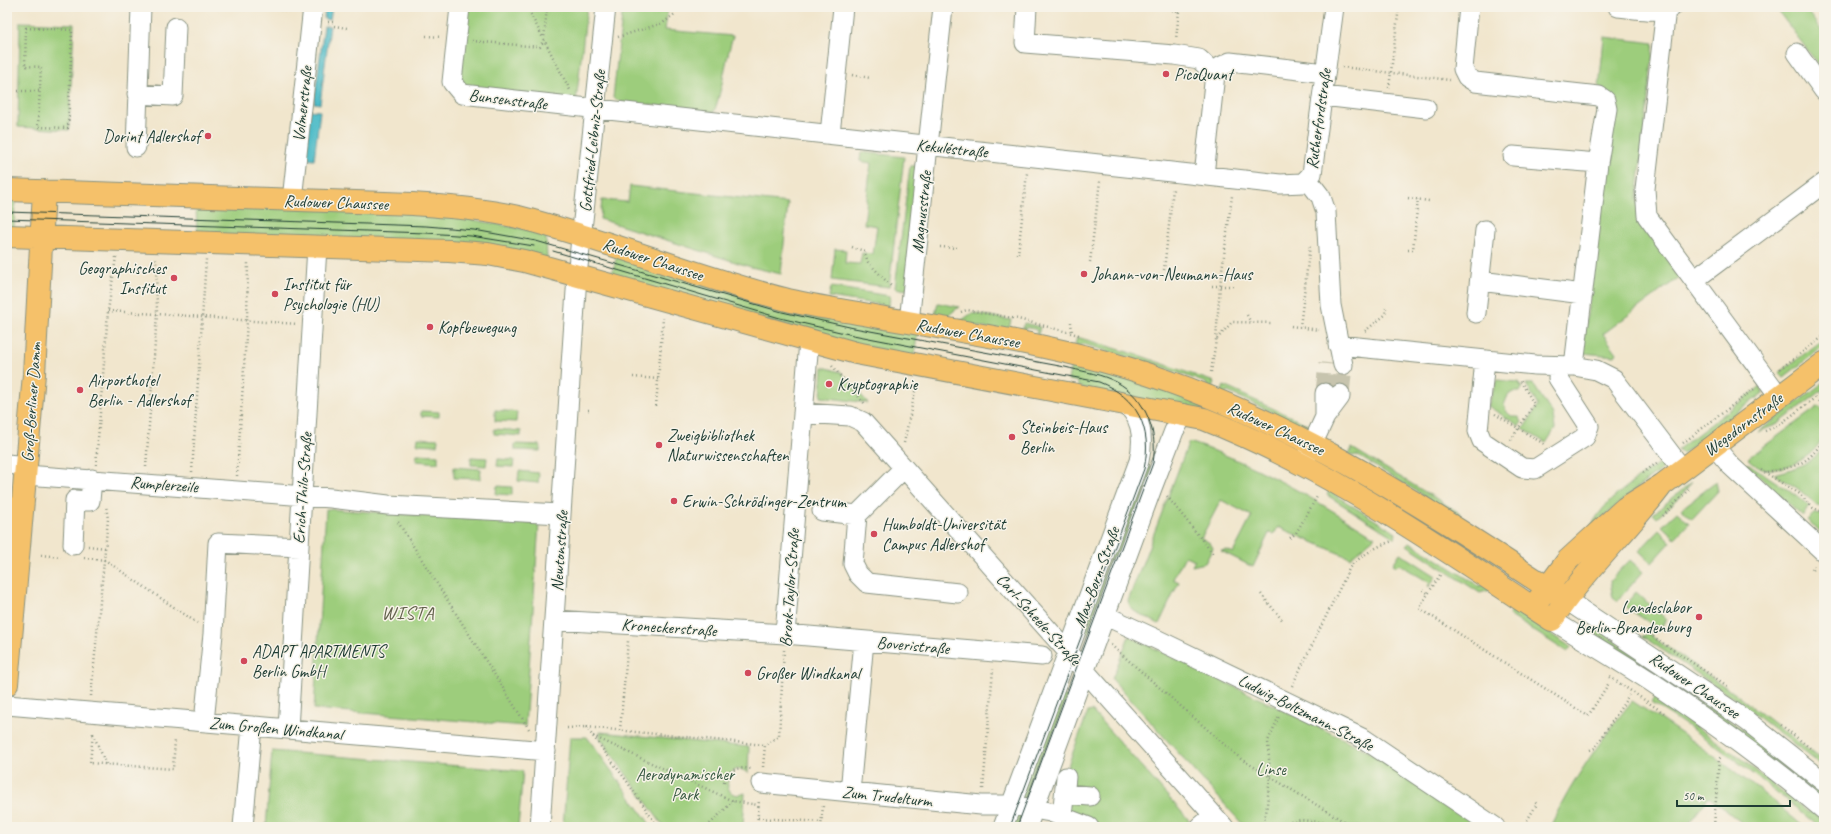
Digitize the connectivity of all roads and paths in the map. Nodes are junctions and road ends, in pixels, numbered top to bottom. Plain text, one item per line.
1 (141, 7) edge
2 (249, 7) edge
3 (313, 7) edge
4 (460, 7) edge
5 (527, 7) edge
6 (547, 7) edge
7 (606, 7) edge
8 (843, 7) edge
9 (943, 7) edge
10 (1027, 7) edge
11 (1171, 7) edge
12 (1334, 7) edge
13 (1399, 7) edge
14 (1469, 7) edge
15 (1618, 7) edge
16 (1669, 8) edge
17 (291, 10) dead end
18 (676, 13) dead end
19 (334, 26) dead end
20 (176, 27) dead end
21 (346, 28) dead end
22 (426, 36) dead end
23 (618, 37) dead end
24 (544, 38) junction
25 (456, 39) junction
26 (1797, 53) dead end
27 (1174, 55) junction
28 (1333, 70) junction
29 (1215, 74) junction
30 (1391, 74) junction
31 (1475, 82) junction
32 (18, 91) dead end
33 (40, 91) junction
34 (1824, 91) edge
35 (137, 94) junction
36 (1323, 96) junction
37 (587, 108) junction
38 (1426, 108) dead end
39 (830, 134) junction
40 (928, 145) junction
41 (136, 147) dead end
42 (1513, 156) dead end
43 (1598, 163) junction
44 (1027, 168) dead end
45 (1204, 176) junction
46 (1101, 177) dead end
47 (1308, 180) junction
48 (1174, 184) dead end
49 (1824, 184) edge
50 (7, 190) edge
51 (44, 191) junction
52 (1233, 191) dead end
53 (1408, 198) dead end
54 (1418, 199) junction
55 (292, 200) junction
56 (1429, 201) dead end
57 (1485, 230) dead end
58 (7, 236) edge
59 (581, 236) junction
60 (42, 237) junction
61 (1310, 238) dead end
62 (317, 247) junction
63 (852, 247) dead end
64 (940, 247) dead end
65 (957, 248) dead end
66 (1408, 250) dead end
67 (1018, 254) dead end
68 (116, 255) dead end
69 (156, 257) dead end
70 (206, 259) dead end
71 (248, 260) dead end
72 (1090, 262) dead end
73 (1164, 270) dead end
74 (577, 276) junction
75 (1694, 280) junction
76 (1480, 281) junction
77 (1220, 285) junction
78 (1212, 286) dead end
79 (1236, 286) dead end
80 (892, 287) dead end
81 (1583, 294) junction
82 (1386, 308) dead end
83 (108, 311) junction
84 (664, 313) dead end
85 (1476, 313) dead end
86 (157, 314) junction
87 (173, 315) dead end
88 (1247, 315) dead end
89 (177, 316) dead end
90 (202, 317) junction
91 (247, 321) junction
92 (1250, 321) junction
93 (266, 322) dead end
94 (270, 322) dead end
95 (909, 322) junction
96 (1071, 322) dead end
97 (1272, 323) dead end
98 (314, 325) junction
99 (1291, 326) dead end
100 (1300, 327) junction
101 (1072, 332) dead end
102 (1216, 340) junction
103 (809, 341) junction
104 (1338, 345) junction
105 (1485, 360) junction
106 (829, 362) dead end
107 (1824, 363) edge
108 (1336, 364) tunnel mouth
109 (1567, 366) junction
110 (1211, 372) dead end
111 (633, 377) dead end
112 (1513, 378) dead end
113 (658, 379) junction
114 (918, 379) dead end
115 (1520, 379) junction
116 (1526, 380) dead end
117 (1824, 391) edge
118 (1332, 394) tunnel mouth
119 (1779, 396) junction
120 (1118, 401) junction
121 (1818, 402) dead end
122 (656, 406) dead end
123 (1480, 408) junction
124 (1824, 408) edge
125 (803, 413) junction
126 (1184, 414) junction
127 (863, 422) junction
128 (1518, 428) junction
129 (1761, 434) dead end
130 (1824, 440) edge
131 (1509, 443) dead end
132 (1314, 445) junction
133 (1714, 446) junction
134 (1556, 456) junction
135 (1303, 464) junction
136 (901, 466) junction
137 (20, 468) edge
138 (1756, 468) dead end
139 (1683, 470) junction
140 (1766, 472) junction
141 (97, 479) junction
142 (145, 482) junction
143 (1662, 485) junction
144 (191, 486) junction
145 (1152, 488) junction
146 (236, 490) junction
147 (302, 495) junction
148 (1318, 495) dead end
149 (388, 505) junction
150 (822, 511) dead end
151 (1824, 512) edge
152 (561, 514) junction
153 (857, 515) junction
154 (1290, 538) dead end
155 (1393, 541) dead end
156 (73, 545) dead end
157 (298, 547) junction
158 (1824, 552) edge
159 (1214, 555) dead end
160 (105, 560) junction
161 (1440, 575) dead end
162 (1547, 587) junction
163 (1424, 590) dead end
164 (958, 593) dead end
165 (1261, 594) dead end
166 (1429, 594) junction
167 (1565, 599) junction
168 (1534, 608) junction
169 (554, 620) junction
170 (1552, 620) junction
171 (1283, 621) dead end
172 (629, 624) junction
173 (1102, 625) junction
174 (213, 634) junction
175 (785, 634) junction
176 (864, 641) junction
177 (995, 652) junction
178 (1068, 652) junction
179 (1042, 656) dead end
180 (1084, 670) junction
181 (1608, 674) dead end
182 (1609, 683) dead end
183 (7, 684) edge
184 (1629, 695) dead end
185 (92, 696) dead end
186 (1285, 701) junction
187 (7, 705) edge
188 (1670, 716) dead end
189 (204, 722) junction
190 (252, 726) junction
191 (586, 727) junction
192 (567, 728) dead end
193 (288, 729) junction
194 (529, 729) dead end
195 (620, 730) junction
196 (593, 736) junction
197 (175, 740) dead end
198 (765, 745) junction
199 (1590, 750) dead end
200 (546, 751) junction
201 (1721, 757) dead end
202 (106, 764) junction
203 (748, 768) dead end
204 (1270, 776) junction
205 (724, 782) dead end
206 (1824, 782) edge
207 (761, 783) junction
208 (824, 789) junction
209 (850, 792) junction
210 (1090, 796) dead end
211 (733, 801) junction
212 (1533, 801) dead end
213 (758, 805) junction
214 (1012, 805) junction
215 (981, 806) junction
216 (1034, 810) junction
217 (1824, 810) edge
218 (1062, 817) junction
219 (758, 818) junction
220 (821, 822) junction
221 (1212, 823) edge
222 (1352, 826) edge
223 (1523, 826) edge
224 (1714, 826) dead end
225 (244, 827) edge
226 (540, 827) edge
227 (658, 827) edge
228 (707, 827) edge
229 (757, 827) edge
230 (821, 827) edge
231 (1003, 827) edge
232 (1027, 827) edge
233 (1089, 827) edge
234 (1263, 827) edge
235 (1495, 827) edge

1 - 35 street
2 - 17 path
3 - 55 street, Volmerstraße
4 - 25 street, Bunsenstraße
5 - 24 path
6 - 24 path
7 - 37 street, Gottfried-Leibniz-Straße
8 - 39 street
9 - 40 street, Magnusstraße
10 - 27 street
11 - 27 path
12 - 28 street, Rutherfordstraße
13 - 30 path
14 - 31 street
15 - 16 street
16 - 75 street
18 - 23 path
19 - 21 path
20 - 35 street
22 - 25 path
24 - 25 path
24 - 37 path
25 - 37 street, Bunsenstraße
26 - 34 street
27 - 29 street
28 - 29 street
28 - 30 path
28 - 36 street, Rutherfordstraße
29 - 45 street
30 - 31 path
31 - 43 street
32 - 33 path
33 - 33 path
35 - 41 street
36 - 38 street
36 - 47 street, Rutherfordstraße
37 - 39 street, Kekuléstraße
37 - 59 street, Gottfried-Leibniz-Straße
39 - 40 street, Kekuléstraße
40 - 45 street, Kekuléstraße
40 - 95 street, Magnusstraße
42 - 43 street
43 - 81 street
44 - 67 path
45 - 47 street, Kekuléstraße
46 - 72 path
47 - 104 street, Rutherfordstraße
48 - 73 path
49 - 75 street
50 - 51 main road, Rudower Chaussee
51 - 55 main road, Rudower Chaussee
51 - 60 main road, Groß-Berliner Damm
52 - 77 path
53 - 54 path
54 - 56 path
54 - 66 path
55 - 59 main road, Rudower Chaussee
57 - 76 street
58 - 60 main road, Rudower Chaussee
59 - 74 street, Gottfried-Leibniz-Straße
59 - 95 main road, Rudower Chaussee
60 - 62 main road, Rudower Chaussee
60 - 137 main road, Groß-Berliner Damm
61 - 100 path
62 - 74 main road, Rudower Chaussee
62 - 98 street, Erich-Thilo-Straße
63 - 80 path
64 - 65 path
68 - 83 path
69 - 86 path
70 - 90 path
71 - 91 path
74 - 103 main road, Rudower Chaussee
74 - 152 street, Newtonstraße
75 - 119 street
76 - 81 street
76 - 85 street
77 - 78 path
77 - 79 path
77 - 102 path
81 - 109 street
82 - 104 path
83 - 86 path
83 - 141 path
84 - 113 path
86 - 87 path
86 - 142 path
88 - 92 path
89 - 90 path
90 - 91 path
90 - 144 path
91 - 93 path
91 - 146 path
92 - 97 path
92 - 102 path
94 - 98 path
95 - 132 main road, Rudower Chaussee
96 - 101 path
98 - 147 street, Erich-Thilo-Straße
99 - 100 path
100 - 104 path
102 - 110 path
103 - 120 main road, Rudower Chaussee
103 - 125 street, Brook-Taylor-Straße
104 - 105 street
104 - 108 street
105 - 109 street
105 - 123 street
106 - 127 path
107 - 119 main road, Wegedornstraße
109 - 134 street
109 - 139 street
111 - 113 path
112 - 115 path
113 - 122 path
114 - 136 path
115 - 116 path
115 - 128 path
117 - 129 path
118 - 132 street
119 - 133 main road, Wegedornstraße
120 - 126 main road, Rudower Chaussee
120 - 178 street, Max-Born-Straße
121 - 124 path
123 - 128 path
123 - 134 street
125 - 127 street, Carl-Scheele-Straße
125 - 175 street, Brook-Taylor-Straße
126 - 135 main road, Rudower Chaussee
126 - 145 street, Max-Born-Straße
127 - 136 street, Carl-Scheele-Straße
128 - 131 path
128 - 134 path
130 - 140 path
132 - 135 street
132 - 162 main road, Rudower Chaussee
133 - 139 main road, Wegedornstraße
133 - 158 street
135 - 168 main road, Rudower Chaussee
136 - 153 street
136 - 178 street, Carl-Scheele-Straße
137 - 141 street, Rumplerzeile
137 - 183 main road, Groß-Berliner Damm
138 - 140 path
139 - 143 main road, Wegedornstraße
140 - 151 path
141 - 142 street, Rumplerzeile
141 - 156 street
141 - 160 path
142 - 144 street, Rumplerzeile
143 - 162 main road, Wegedornstraße
143 - 167 main road, Wegedornstraße
144 - 146 street, Rumplerzeile
145 - 159 path
145 - 173 street, Max-Born-Straße
146 - 147 street, Rumplerzeile
147 - 149 street, Rumplerzeile
147 - 157 street, Erich-Thilo-Straße
148 - 154 path
149 - 152 street, Rumplerzeile
149 - 194 path
150 - 153 street
152 - 169 street, Newtonstraße
153 - 164 street
155 - 186 path
157 - 174 street
157 - 193 street, Erich-Thilo-Straße
160 - 174 path
160 - 185 path
161 - 166 path
162 - 167 main road, Rudower Chaussee
162 - 168 main road, Wegedornstraße
163 - 166 path
165 - 171 path
166 - 182 path
167 - 170 main road, Wegedornstraße
167 - 206 street, Rudower Chaussee
168 - 170 main road, Rudower Chaussee
169 - 172 street, Kroneckerstraße
169 - 200 street, Newtonstraße
170 - 217 street, Rudower Chaussee
172 - 175 street, Kroneckerstraße
172 - 195 path
173 - 180 street, Max-Born-Straße
173 - 186 street, Ludwig-Boltzmann-Straße
173 - 204 path
174 - 189 street
175 - 176 street, Boveristraße
175 - 198 path, Brook-Taylor-Straße
176 - 177 street, Boveristraße
176 - 209 street
177 - 179 street, Boveristraße
177 - 215 path
178 - 180 street, Carl-Scheele-Straße
178 - 214 street, Max-Born-Straße
180 - 216 street, Max-Born-Straße
180 - 221 street, Carl-Scheele-Straße
181 - 188 path
184 - 199 path
186 - 204 path
186 - 235 street, Ludwig-Boltzmann-Straße
187 - 189 street, Zum Großen Windkanal
189 - 190 street, Zum Großen Windkanal
190 - 193 street, Zum Großen Windkanal
190 - 225 street
191 - 192 path
191 - 195 path
191 - 196 path
193 - 200 street, Zum Großen Windkanal
195 - 198 path
196 - 211 path
196 - 227 path
197 - 202 path
198 - 207 path
200 - 226 street, Newtonstraße
201 - 224 path
202 - 202 path
203 - 205 path
204 - 222 path
204 - 234 path
207 - 208 street, Zum Trudelturm
207 - 213 path
208 - 209 street, Zum Trudelturm
208 - 220 path
209 - 215 street, Zum Trudelturm
210 - 218 street
211 - 213 path
211 - 228 path
212 - 223 path
213 - 219 path
214 - 215 street, Zum Trudelturm
214 - 216 street, Zum Trudelturm
214 - 231 street, Max-Born-Straße
216 - 218 street, Zum Trudelturm
216 - 232 street, Max-Born-Straße
218 - 233 street, Zum Trudelturm
219 - 220 path
219 - 229 path
220 - 230 path
222 - 234 path

